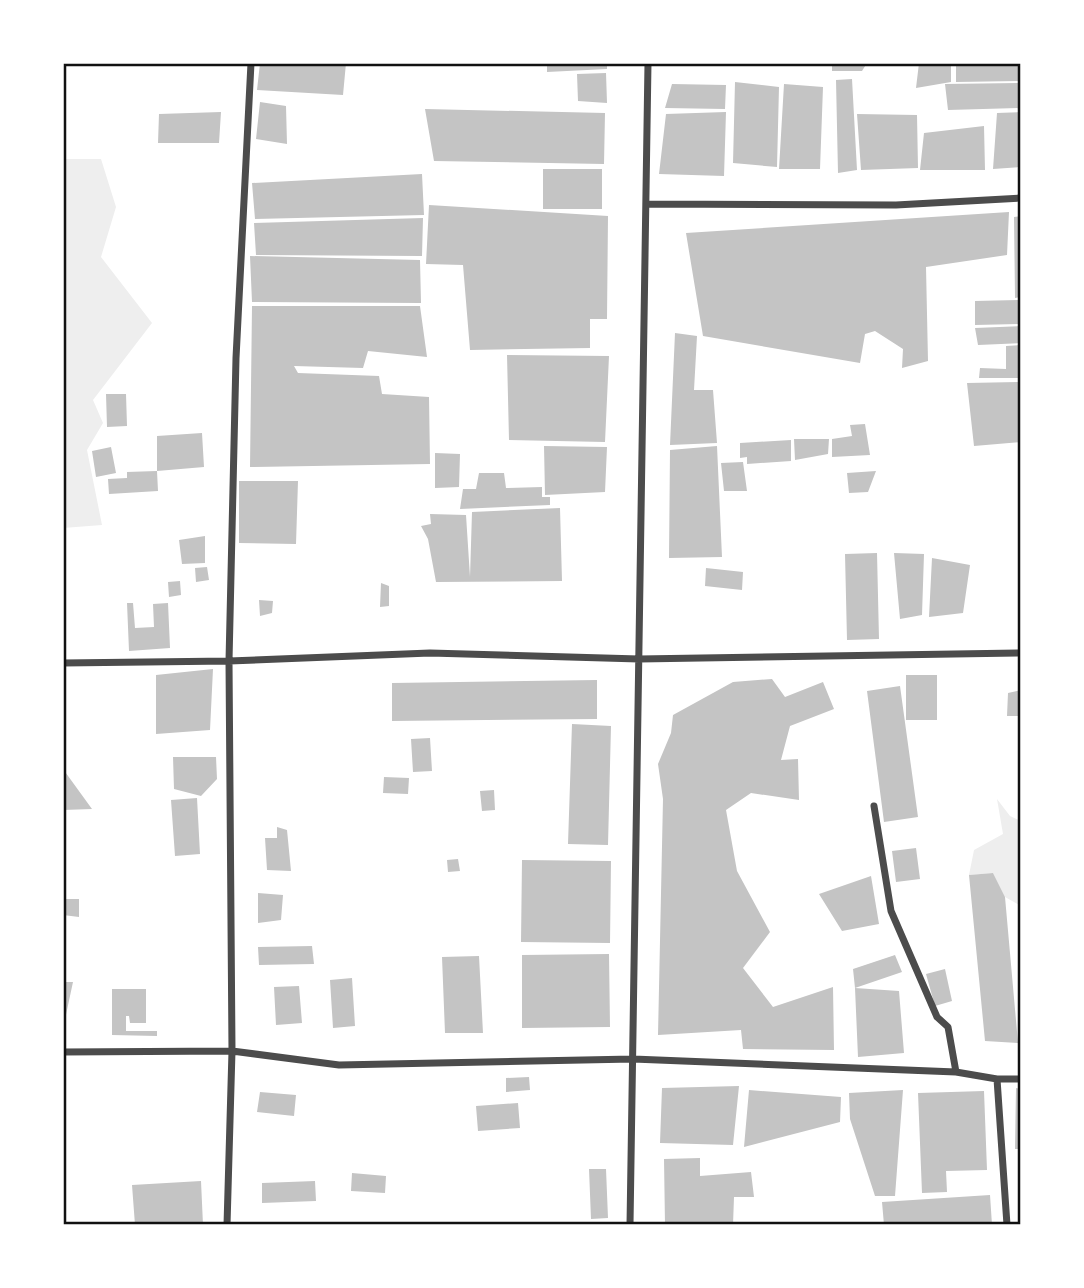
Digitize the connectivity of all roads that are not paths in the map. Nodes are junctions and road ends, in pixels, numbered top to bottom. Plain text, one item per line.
1 (251, 63) edge
2 (648, 63) edge
3 (1021, 198) edge
4 (646, 204) junction
5 (1021, 653) edge
6 (639, 659) junction
7 (229, 661) junction
8 (63, 663) edge
9 (874, 806) dead end
10 (232, 1051) junction
11 (63, 1052) edge
12 (633, 1059) junction
13 (956, 1072) junction
14 (997, 1079) junction
15 (1021, 1079) edge
16 (227, 1225) edge
17 (630, 1225) edge
18 (1007, 1225) edge

1 - 7 street
2 - 4 street
3 - 4 street
4 - 6 street
5 - 6 street
6 - 7 street
6 - 12 street
7 - 8 street
7 - 10 street
9 - 13 street
10 - 11 street
10 - 12 street
10 - 16 street
12 - 13 street
12 - 17 street
13 - 14 street
14 - 15 street
14 - 18 street

